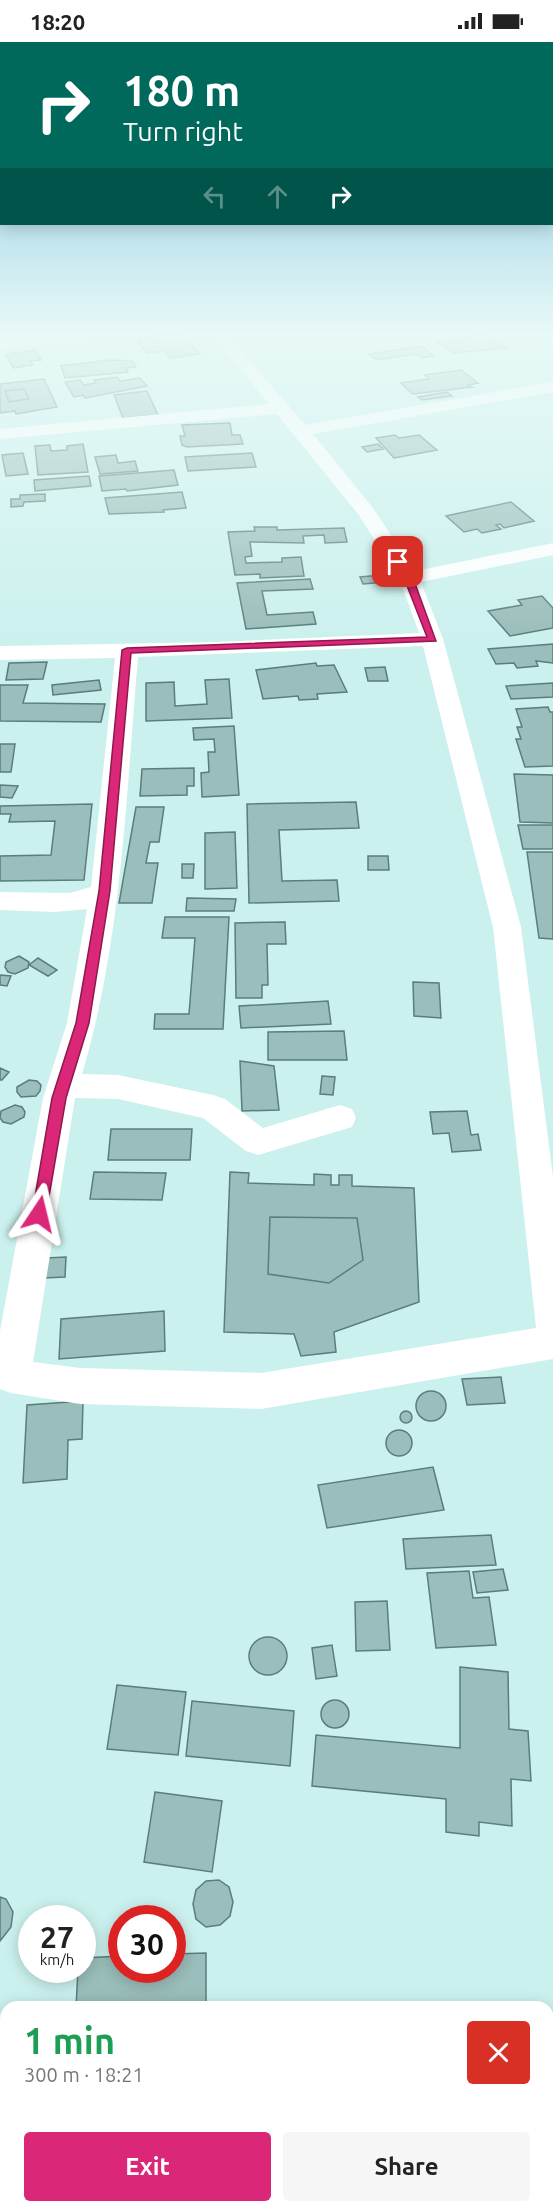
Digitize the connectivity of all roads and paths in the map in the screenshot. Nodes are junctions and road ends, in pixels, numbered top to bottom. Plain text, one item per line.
1 (303, 434) edge
2 (553, 549) edge
3 (409, 578) junction
4 (432, 639) junction
5 (127, 650) junction
6 (0, 653) edge
7 (104, 891) junction
8 (0, 901) edge
9 (62, 1086) junction
10 (340, 1118) dead end
11 (553, 1325) edge
12 (553, 1342) edge
13 (6, 1384) edge

1 - 3 street
2 - 3 street
3 - 4 street
4 - 5 street
4 - 11 street
5 - 6 street
5 - 7 street
7 - 8 street
7 - 9 street
9 - 10 street
9 - 13 street
12 - 13 street

